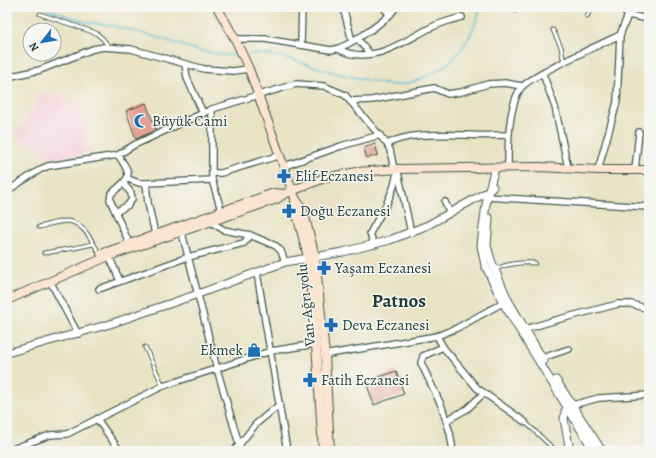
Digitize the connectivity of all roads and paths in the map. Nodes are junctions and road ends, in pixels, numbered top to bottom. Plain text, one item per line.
1 (217, 7) edge
2 (302, 7) edge
3 (343, 7) edge
4 (383, 7) edge
5 (396, 7) edge
6 (592, 7) edge
7 (619, 7) edge
8 (40, 14) dead end
9 (628, 14) junction
10 (390, 15) junction
11 (587, 16) dead end
12 (462, 17) dead end
13 (649, 19) edge
14 (554, 30) dead end
15 (620, 35) junction
16 (235, 39) junction
17 (355, 40) junction
18 (301, 45) junction
19 (109, 47) junction
20 (338, 49) junction
21 (370, 54) junction
22 (564, 63) junction
23 (185, 64) junction
24 (249, 69) junction
25 (543, 74) junction
26 (7, 78) edge
27 (522, 86) junction
28 (259, 95) junction
29 (350, 101) junction
30 (212, 109) junction
31 (203, 113) junction
32 (639, 132) dead end
33 (380, 135) junction
34 (508, 135) junction
35 (387, 144) junction
36 (118, 155) junction
37 (281, 155) junction
38 (285, 166) junction
39 (495, 168) junction
40 (508, 168) junction
41 (568, 168) junction
42 (396, 169) junction
43 (598, 170) junction
44 (635, 170) junction
45 (649, 170) edge
46 (212, 173) junction
47 (212, 180) junction
48 (126, 181) junction
49 (146, 183) junction
50 (7, 191) edge
51 (490, 193) junction
52 (294, 194) junction
53 (445, 202) dead end
54 (649, 207) edge
55 (116, 212) junction
56 (222, 213) junction
57 (450, 213) junction
58 (209, 221) junction
59 (39, 227) dead end
60 (180, 228) junction
61 (411, 232) junction
62 (155, 234) junction
63 (250, 235) junction
64 (129, 243) junction
65 (93, 244) junction
66 (374, 245) junction
67 (44, 253) dead end
68 (100, 254) junction
69 (109, 256) junction
70 (188, 257) junction
71 (311, 257) junction
72 (285, 262) junction
73 (535, 263) dead end
74 (495, 269) junction
75 (257, 273) junction
76 (120, 281) junction
77 (50, 282) junction
78 (99, 289) dead end
79 (198, 294) junction
80 (7, 295) edge
81 (7, 300) edge
82 (505, 301) junction
83 (645, 308) dead end
84 (522, 330) junction
85 (78, 334) junction
86 (436, 336) junction
87 (316, 344) junction
88 (145, 347) dead end
89 (443, 347) junction
90 (569, 349) dead end
91 (271, 351) junction
92 (7, 353) edge
93 (321, 355) junction
94 (542, 358) junction
95 (217, 369) junction
96 (163, 386) junction
97 (484, 393) junction
98 (649, 395) edge
99 (280, 404) junction
100 (570, 407) junction
101 (97, 419) junction
102 (447, 420) junction
103 (525, 422) joint
104 (581, 425) junction
105 (566, 431) junction
106 (240, 448) edge
107 (7, 451) edge
108 (120, 451) edge
109 (234, 451) edge
110 (287, 451) edge
111 (323, 451) edge
112 (330, 451) edge
113 (453, 451) edge
114 (556, 451) edge
115 (570, 451) edge
116 (594, 451) edge
117 (602, 451) edge

1 - 16 main road, Van-Ağrı yolu
2 - 18 street
3 - 17 street
4 - 10 street
5 - 10 street
6 - 11 lane
7 - 9 street
8 - 19 lane
9 - 13 street
9 - 15 street
10 - 17 street
12 - 21 street
14 - 22 lane
15 - 22 street
15 - 43 street
16 - 18 street
16 - 24 main road, Van-Ağrı yolu
17 - 20 street
17 - 21 street
18 - 20 street
19 - 23 street
19 - 26 street
20 - 21 street
22 - 25 street
23 - 24 street
23 - 31 street
24 - 28 main road, Van-Ağrı yolu
25 - 27 street
25 - 41 street
27 - 29 street
27 - 34 street
28 - 29 street
28 - 30 street
28 - 37 main road, Van-Ağrı yolu
29 - 33 street
30 - 31 street
30 - 46 street
31 - 36 street
32 - 44 street
33 - 35 street
33 - 38 street
34 - 35 street
34 - 40 street
35 - 42 street
36 - 48 street
36 - 50 street
37 - 38 main road, Van-Ağrı yolu
37 - 46 street
38 - 52 main road, Van-Ağrı yolu
39 - 40 main road
39 - 42 main road
39 - 51 street
40 - 41 main road
41 - 43 main road
42 - 52 main road
42 - 61 street
42 - 66 street
43 - 44 main road
44 - 45 main road
46 - 47 street
47 - 49 street
47 - 56 street
48 - 49 street
48 - 55 street
48 - 55 street
49 - 62 street
51 - 54 street
51 - 57 street
51 - 74 street
51 - 82 street
52 - 56 main road
52 - 71 main road, Van-Ağrı yolu
53 - 57 street
55 - 64 street
56 - 58 main road
56 - 60 main road
57 - 61 street
58 - 60 main road
58 - 63 street
59 - 65 lane
60 - 62 main road
60 - 69 main road
60 - 70 street
61 - 66 street
62 - 64 main road
63 - 70 street
63 - 72 street
64 - 68 main road
65 - 67 lane
65 - 68 lane
66 - 71 street
68 - 80 main road
69 - 76 street
69 - 77 main road
70 - 76 street
70 - 79 street
71 - 72 street
71 - 87 main road
71 - 93 main road, Van-Ağrı yolu
72 - 75 street
73 - 74 lane
74 - 82 street
75 - 79 street
75 - 91 street
76 - 78 street
77 - 81 main road
77 - 85 street
79 - 85 street
79 - 95 street
82 - 84 street
82 - 86 street
83 - 84 street
84 - 94 street
84 - 100 street
85 - 92 street
86 - 89 street
86 - 93 street
87 - 91 street
87 - 93 main road
88 - 96 lane
89 - 97 street
89 - 102 street
90 - 94 street
91 - 95 street
91 - 99 street
93 - 111 main road
93 - 112 main road, Van-Ağrı yolu
94 - 100 street
95 - 96 street
95 - 106 street
96 - 101 street
97 - 102 street
97 - 103 street
98 - 100 street
99 - 106 street
99 - 110 street
100 - 104 street
100 - 105 street
101 - 107 street
101 - 108 street
102 - 113 street
103 - 114 lane
104 - 105 street
104 - 116 street
104 - 117 street
105 - 115 street
106 - 109 street

